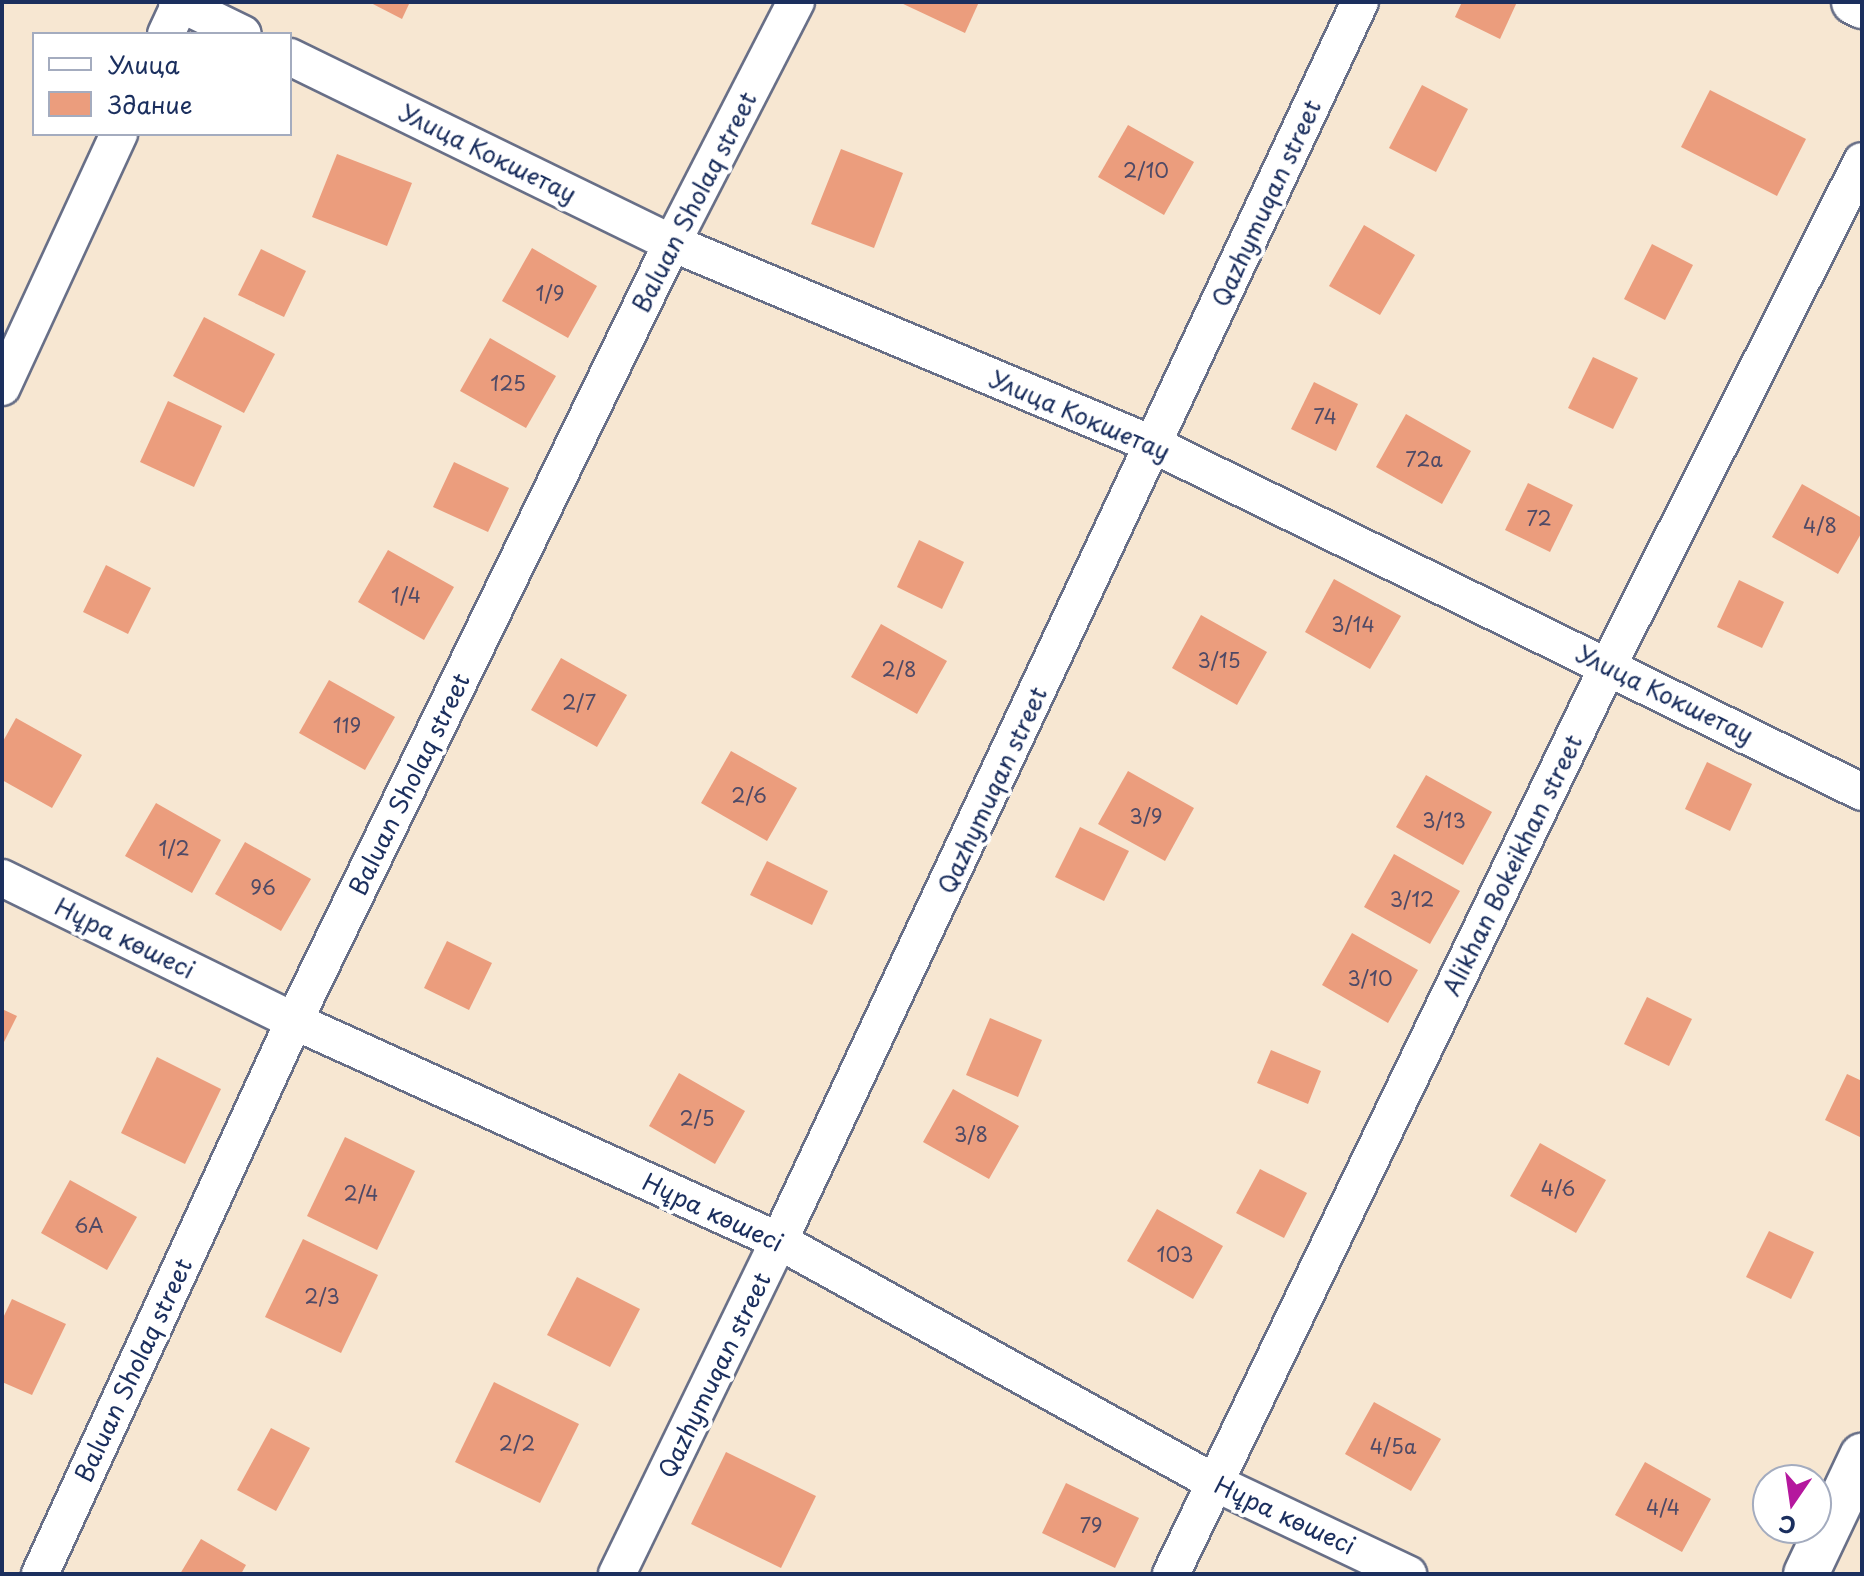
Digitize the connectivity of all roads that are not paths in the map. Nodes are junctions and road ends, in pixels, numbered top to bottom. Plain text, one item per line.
1 (796, 2) edge
2 (1360, 2) edge
3 (1854, 2) edge
4 (1862, 6) edge
5 (176, 10) edge
6 (237, 32) edge
7 (292, 58) edge
8 (118, 136) edge
9 (1862, 161) edge
10 (672, 243) junction
11 (2, 387) edge
12 (1154, 445) junction
13 (1608, 666) junction
14 (1862, 792) edge
15 (2, 878) edge
16 (294, 1021) junction
17 (779, 1241) junction
18 (1862, 1456) edge
19 (1213, 1482) junction
20 (40, 1574) edge
21 (617, 1574) edge
22 (1171, 1574) edge
23 (1408, 1574) edge
24 (1806, 1574) edge

1 - 10 street, Baluan Sholaq street
2 - 12 street, Qazhymuqan street
3 - 4 street
5 - 6 street
7 - 10 street, Улица Кокшетау
8 - 11 street
9 - 13 street, Alikhan Bokeikhan street
10 - 12 street, Улица Кокшетау
10 - 16 street, Baluan Sholaq street
12 - 13 street, Улица Кокшетау
12 - 17 street, Qazhymuqan street
13 - 14 street, Улица Кокшетау
13 - 19 street, Alikhan Bokeikhan street
15 - 16 street, Нұра көшесі
16 - 17 street, Нұра көшесі
16 - 20 street, Baluan Sholaq street
17 - 19 street, Нұра көшесі
17 - 21 street, Qazhymuqan street
18 - 24 street
19 - 22 street, Alikhan Bokeikhan street
19 - 23 street, Нұра көшесі

